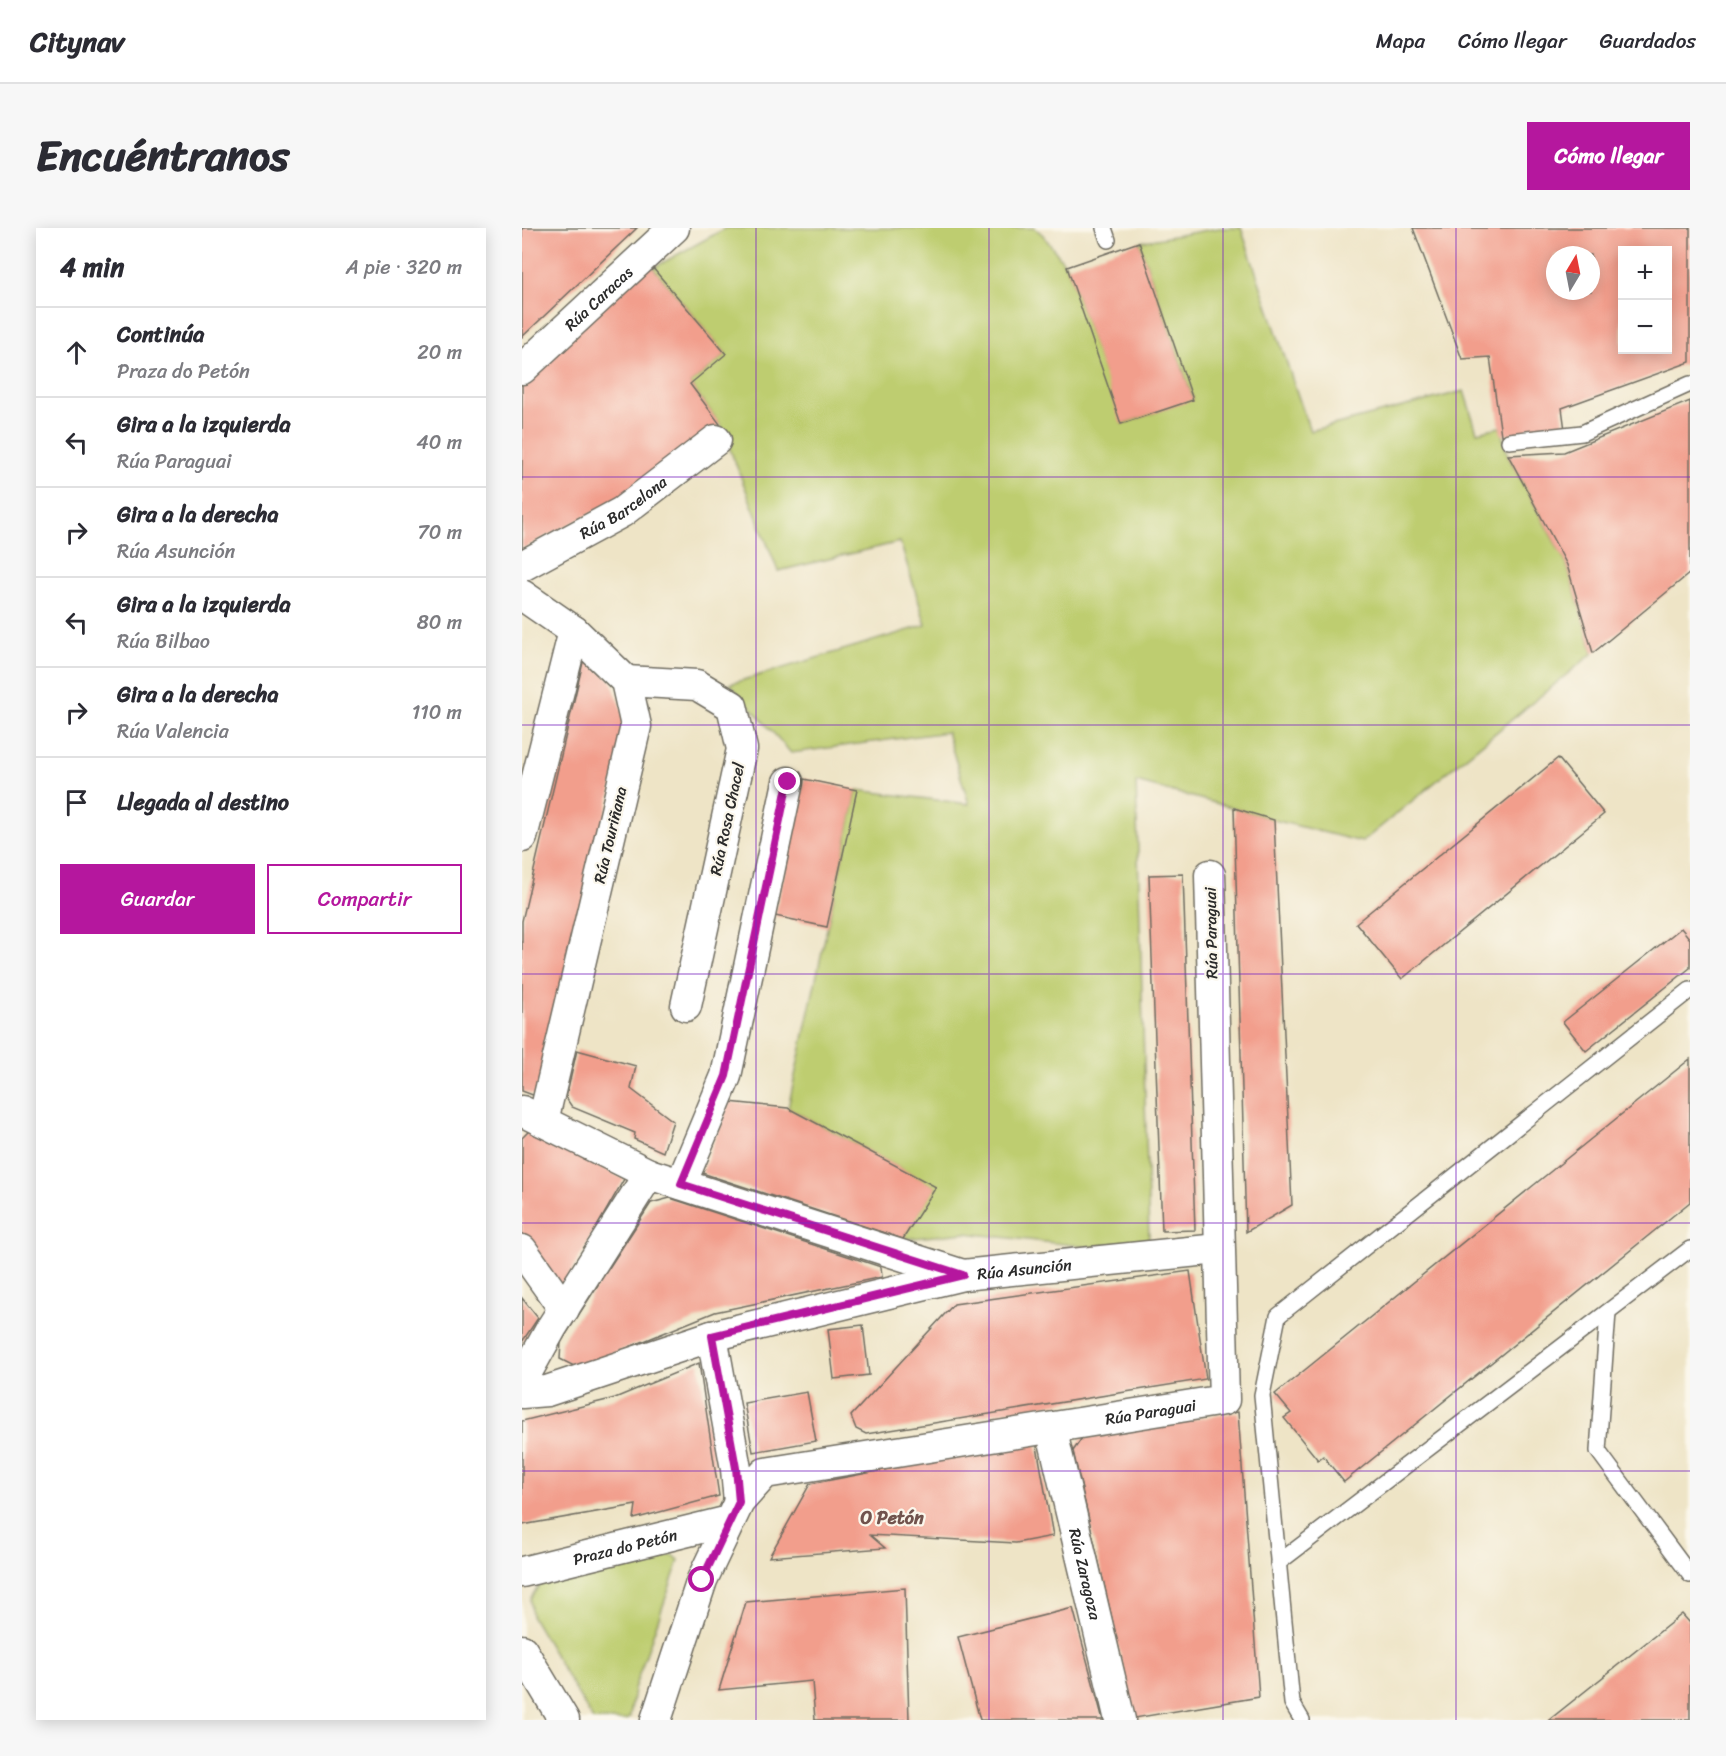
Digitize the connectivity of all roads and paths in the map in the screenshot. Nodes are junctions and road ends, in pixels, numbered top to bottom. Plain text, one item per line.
1 (674, 228) edge
2 (522, 369) edge
3 (1690, 384) edge
4 (716, 440) dead end
5 (1509, 441) dead end
6 (522, 566) edge
7 (522, 595) edge
8 (574, 631) junction
9 (626, 681) junction
10 (788, 782) dead end
11 (522, 837) edge
12 (1210, 875) dead end
13 (1690, 990) edge
14 (686, 1006) dead end
15 (532, 1116) edge
16 (649, 1174) junction
17 (681, 1184) junction
18 (1218, 1249) junction
19 (1690, 1249) edge
20 (522, 1250) edge
21 (963, 1275) junction
22 (564, 1308) junction
23 (1608, 1312) junction
24 (712, 1336) junction
25 (522, 1381) edge
26 (522, 1393) edge
27 (1051, 1428) junction
28 (734, 1512) junction
29 (1278, 1563) junction
30 (522, 1572) edge
31 (1690, 1575) edge
32 (522, 1650) edge
33 (564, 1720) edge
34 (656, 1720) edge
35 (1120, 1720) edge
36 (1302, 1720) edge

1 - 2 street, Rúa Caracas
3 - 5 lane
4 - 6 street, Rúa Barcelona
7 - 8 street
8 - 9 street
8 - 11 street
9 - 14 street, Rúa Rosa Chacel
9 - 15 street, Rúa Touriñana
10 - 17 street
12 - 18 street, Rúa Paraguai
13 - 29 lane
15 - 16 street, Rúa Touriñana
16 - 17 street, Rúa Touriñana
16 - 22 street
17 - 21 street, Rúa Touriñana
18 - 21 street, Rúa Asunción
18 - 27 street, Rúa Paraguai
19 - 23 lane
20 - 22 street
21 - 24 street, Rúa Asunción
22 - 25 street
23 - 29 lane
23 - 31 lane
24 - 26 street, Rúa Asunción
24 - 28 street
27 - 28 street, Rúa Paraguai
27 - 35 street, Rúa Zaragoza
28 - 30 street, Praza do Petón
28 - 34 street
29 - 36 lane
32 - 33 street

